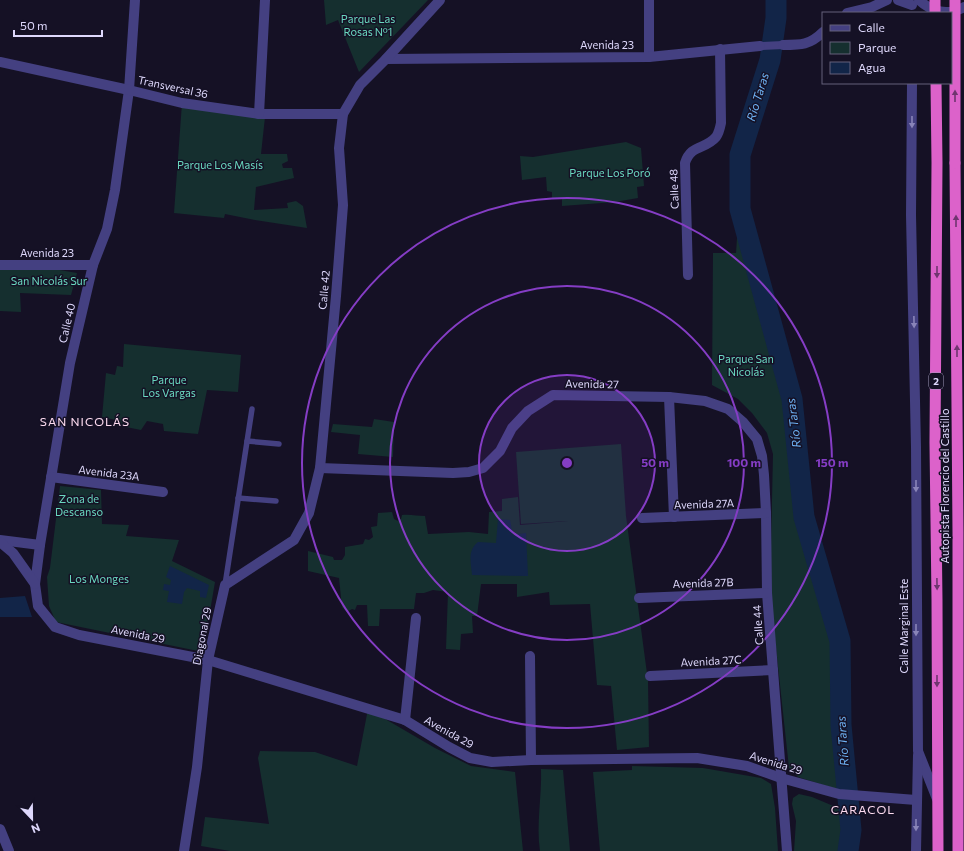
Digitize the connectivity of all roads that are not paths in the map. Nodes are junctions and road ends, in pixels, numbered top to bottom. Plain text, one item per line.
1 (135, 0) edge
2 (265, 0) edge
3 (440, 0) edge
4 (649, 0) edge
5 (887, 0) edge
6 (898, 0) edge
7 (935, 0) edge
8 (955, 0) edge
9 (914, 5) edge
10 (964, 7) edge
11 (851, 12) edge
12 (935, 12) edge
13 (822, 33) edge
14 (783, 45) joint
15 (760, 46) joint
16 (720, 49) junction
17 (649, 57) junction
18 (386, 59) junction
19 (0, 62) edge
20 (912, 84) edge
21 (936, 84) edge
22 (129, 90) junction
23 (259, 114) junction
24 (343, 114) junction
25 (0, 265) edge
26 (94, 266) junction
27 (688, 275) dead end
28 (669, 398) junction
29 (252, 409) dead end
30 (728, 409) joint
31 (247, 441) junction
32 (279, 444) dead end
33 (320, 468) junction
34 (51, 477) junction
35 (164, 492) dead end
36 (238, 498) junction
37 (276, 501) dead end
38 (766, 513) junction
39 (674, 517) junction
40 (642, 518) dead end
41 (0, 541) edge
42 (40, 545) junction
43 (964, 581) edge
44 (35, 584) junction
45 (225, 585) junction
46 (767, 592) junction
47 (639, 598) dead end
48 (958, 600) junction
49 (38, 606) joint
50 (416, 618) dead end
51 (530, 656) dead end
52 (208, 660) junction
53 (773, 670) junction
54 (650, 676) dead end
55 (406, 720) junction
56 (918, 751) junction
57 (531, 760) junction
58 (781, 778) junction
59 (916, 800) junction
60 (938, 801) junction
61 (961, 807) edge
62 (0, 829) edge
63 (9, 851) edge
64 (184, 851) edge
65 (787, 851) edge
66 (916, 851) edge
67 (938, 851) edge
68 (958, 851) edge

1 - 22 street, Calle 40
2 - 23 street
3 - 18 street
4 - 17 street
5 - 11 street
6 - 9 street
7 - 12 highway, bridge
48 -> 8 highway, Autopista Florencio del Castillo / 2, bridge
9 - 10 street
13 - 14 street, Avenida 23
14 - 15 street, Avenida 23
15 - 16 street, Avenida 23
16 - 17 street, Avenida 23
16 - 27 street, Calle 48
17 - 18 street, Avenida 23
18 - 24 street
19 - 22 street, Transversal 36
20 -> 56 street, Calle Marginal Este
21 -> 60 highway, Autopista Florencio del Castillo / 2
22 - 23 street, Transversal 36
22 - 26 street, Calle 40
23 - 24 street, Transversal 36
24 - 33 street, Calle 42
25 - 26 street, Avenida 23
26 - 34 street, Calle 40
28 - 30 street, Avenida 27
28 - 33 street, Avenida 27
28 - 39 street
29 - 31 lane
30 - 38 street, Calle 44
31 - 32 lane
31 - 36 lane
33 - 45 street
34 - 35 street, Avenida 23A
34 - 42 street, Calle 40
36 - 37 lane
36 - 45 lane
38 - 39 street, Avenida 27A
38 - 46 street, Calle 44
39 - 40 street, Avenida 27A
41 - 42 street
41 - 44 street
42 - 44 street, Calle 40
43 - 48 highway
44 - 49 street, Calle 40
45 - 52 street, Diagonal 29
46 - 47 street, Avenida 27B
46 - 53 street, Calle 44
48 - 61 highway, Autopista Florencio del Castillo / 2
49 - 52 street, Avenida 29
50 - 55 street
51 - 57 street
52 - 55 street, Avenida 29
52 - 64 street, Diagonal 29
53 - 54 street, Avenida 27C
53 - 58 street, Calle 44
55 - 57 street, Avenida 29
56 - 59 street
56 - 60 street, Calle Marginal Este
57 - 58 street, Avenida 29
58 - 59 street, Avenida 29
58 - 65 street, Calle 44
59 -> 66 street
60 - 67 highway, Autopista Florencio del Castillo / 2
61 - 68 highway, Autopista Florencio del Castillo / 2
62 - 63 street

